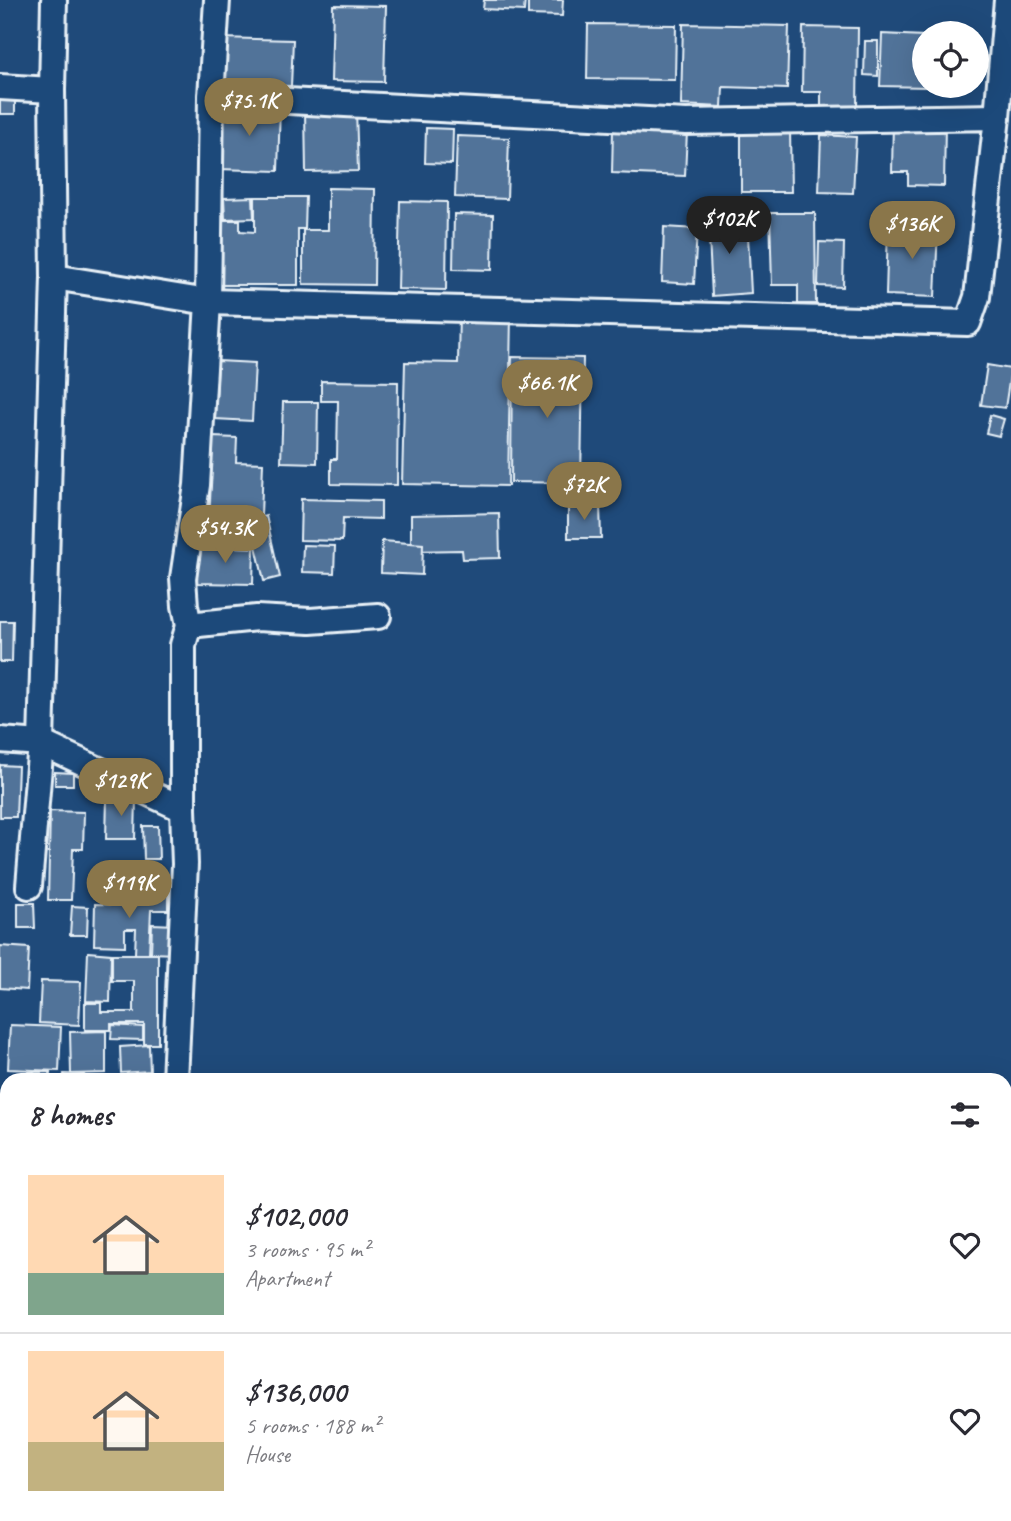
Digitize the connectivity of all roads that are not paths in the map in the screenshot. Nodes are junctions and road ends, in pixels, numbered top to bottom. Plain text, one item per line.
1 (54, 0) edge
2 (217, 0) edge
3 (1007, 0) edge
4 (0, 88) edge
5 (52, 90) junction
6 (211, 97) junction
7 (996, 117) junction
8 (54, 277) junction
9 (208, 302) junction
10 (378, 616) dead end
11 (189, 625) junction
12 (0, 740) edge
13 (41, 743) junction
14 (183, 809) junction
15 (29, 886) dead end
16 (175, 1073) edge

1 - 5 street
2 - 6 street
3 - 7 street
4 - 5 street
5 - 8 street
6 - 7 street
6 - 9 street
7 - 9 street
8 - 9 street
8 - 13 street
9 - 11 street
10 - 11 street
11 - 14 street
12 - 13 street
13 - 14 street
13 - 15 street
14 - 16 street

